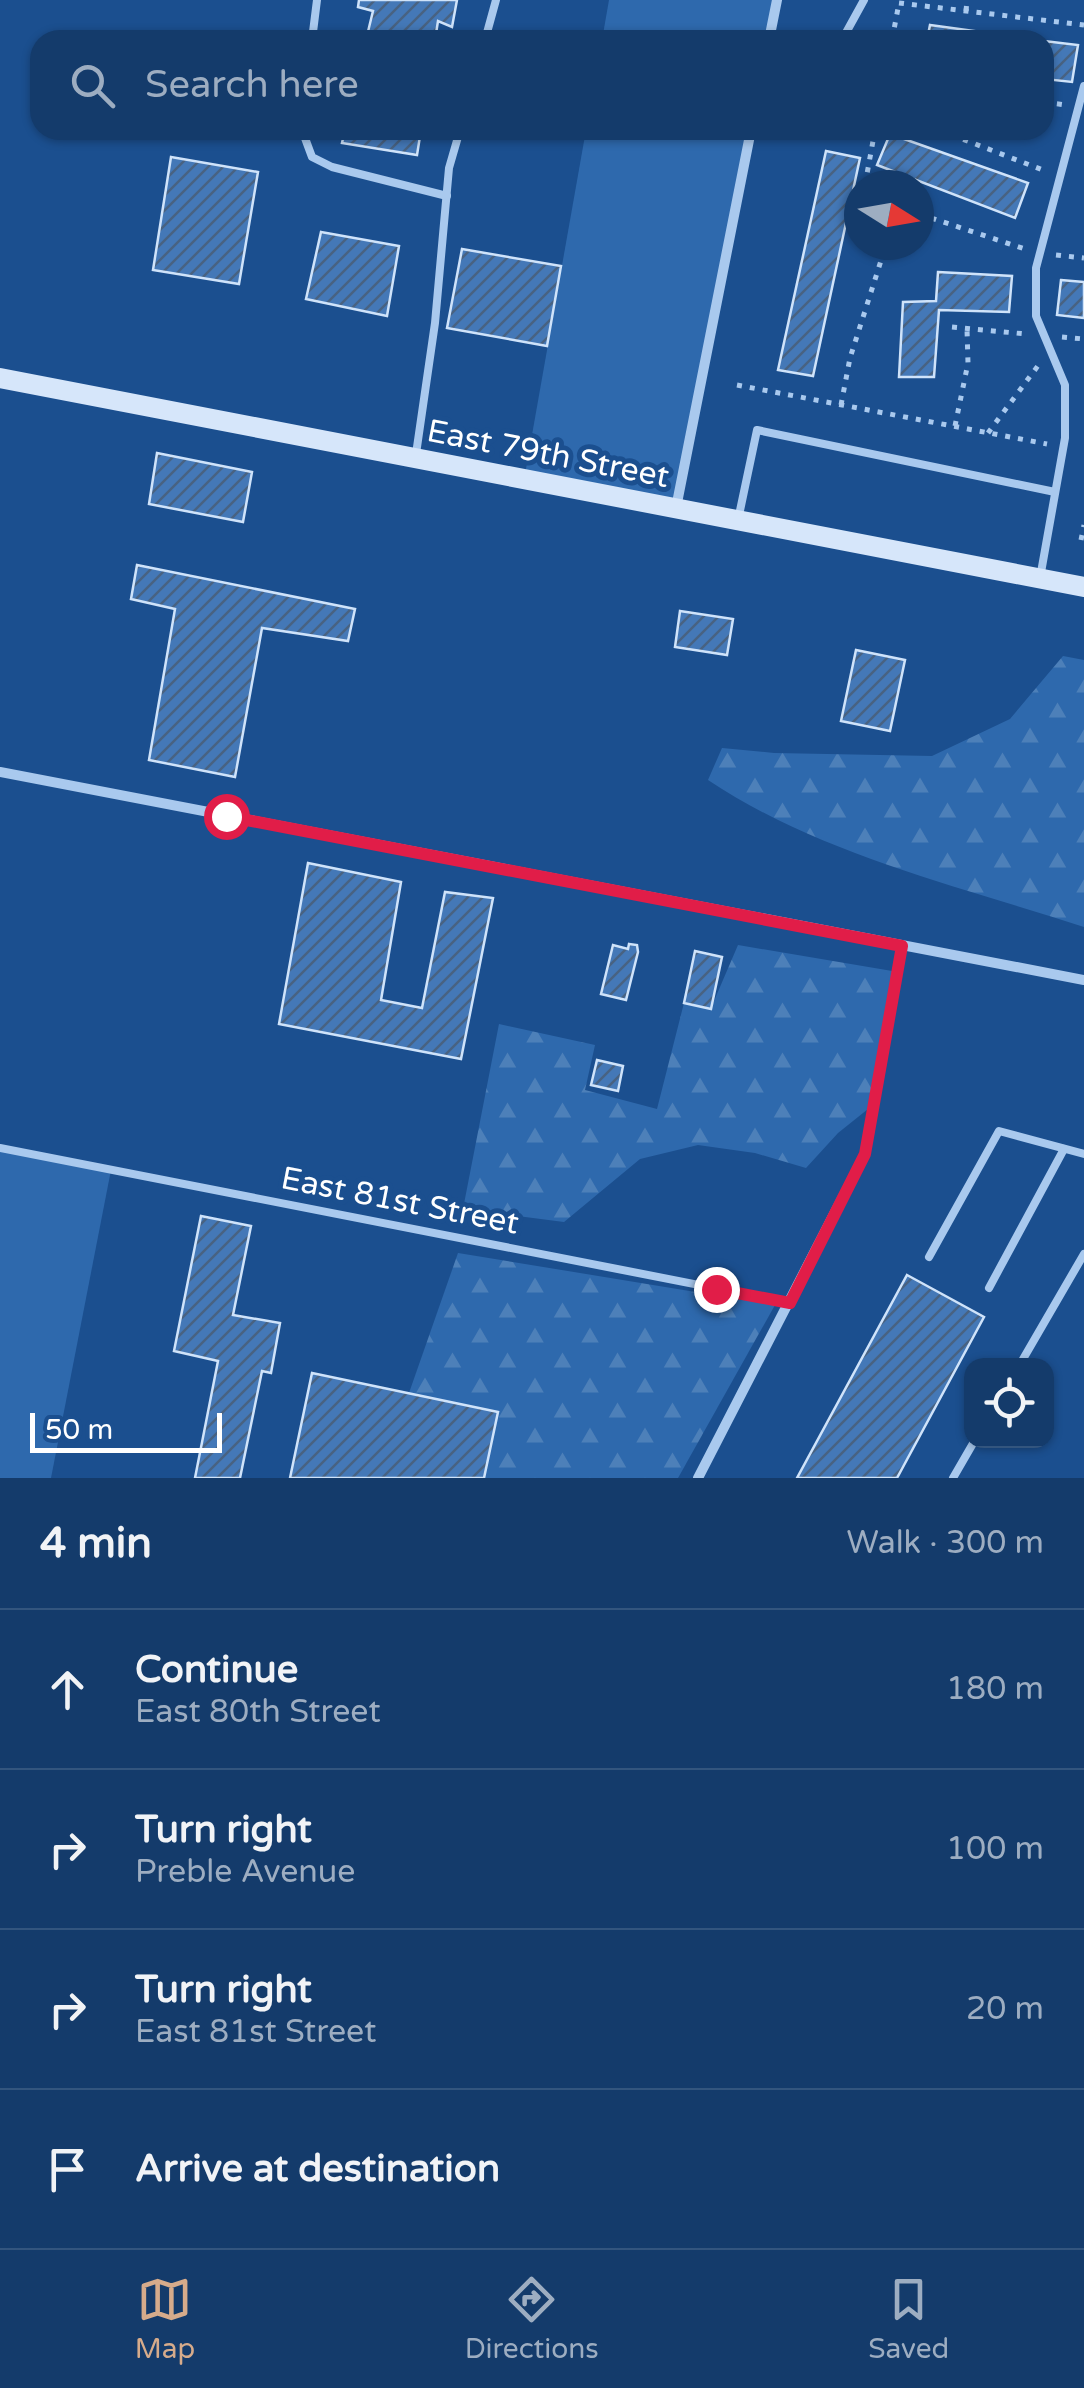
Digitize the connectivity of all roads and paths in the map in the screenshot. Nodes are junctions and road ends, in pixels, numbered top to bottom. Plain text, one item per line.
1 (317, 0) edge
2 (496, 0) edge
3 (777, 0) edge
4 (864, 0) edge
5 (968, 0) edge
6 (899, 2) edge
7 (966, 11) junction
8 (1084, 25) edge
9 (313, 30) edge
10 (488, 30) edge
11 (771, 30) edge
12 (848, 30) edge
13 (894, 30) edge
14 (1084, 86) edge
15 (306, 140) edge
16 (457, 140) edge
17 (749, 140) edge
18 (873, 140) edge
19 (965, 140) edge
20 (867, 170) edge
21 (1060, 171) junction
22 (447, 196) junction
23 (934, 219) edge
24 (1040, 254) junction
25 (1084, 258) edge
26 (881, 260) edge
27 (952, 327) dead end
28 (967, 329) junction
29 (1044, 336) junction
30 (1084, 340) edge
31 (1050, 350) junction
32 (0, 378) edge
33 (737, 385) dead end
34 (841, 405) junction
35 (955, 426) junction
36 (988, 433) junction
37 (1063, 447) junction
38 (416, 458) junction
39 (1055, 492) junction
40 (676, 509) junction
41 (738, 521) junction
42 (1084, 525) edge
43 (1081, 540) dead end
44 (1040, 578) junction
45 (1084, 587) edge
46 (0, 772) edge
47 (902, 946) junction
48 (1084, 980) edge
49 (0, 1148) edge
50 (1064, 1149) junction
51 (1084, 1154) edge
52 (1084, 1254) edge
53 (928, 1257) dead end
54 (990, 1288) dead end
55 (790, 1303) junction
56 (1024, 1358) edge
57 (970, 1448) edge
58 (698, 1478) edge
59 (953, 1478) edge

1 - 9 lane
2 - 10 lane
3 - 11 street
4 - 12 lane
5 - 7 path
6 - 7 path
6 - 13 path
7 - 8 path
14 - 21 lane
15 - 22 lane
16 - 22 lane
17 - 40 street
18 - 20 path
19 - 21 path
21 - 24 lane
22 - 38 lane
23 - 24 path
24 - 25 path
24 - 29 lane
26 - 34 path
27 - 28 path
28 - 29 path
28 - 35 path
29 - 30 path
29 - 31 lane
31 - 36 path
31 - 37 lane
32 - 38 main road, East 79th Street
33 - 34 path
34 - 35 path
35 - 36 path
36 - 37 path
37 - 39 lane
38 - 40 main road, East 79th Street
39 - 41 lane
39 - 44 lane
40 - 41 main road, East 79th Street
41 - 44 main road, East 79th Street
42 - 43 path
44 - 45 main road, East 79th Street
46 - 47 street
47 - 48 street
47 - 55 street
49 - 55 lane, East 81st Street
50 - 51 lane
50 - 53 lane
50 - 54 lane
52 - 56 lane
55 - 58 street
57 - 59 lane

